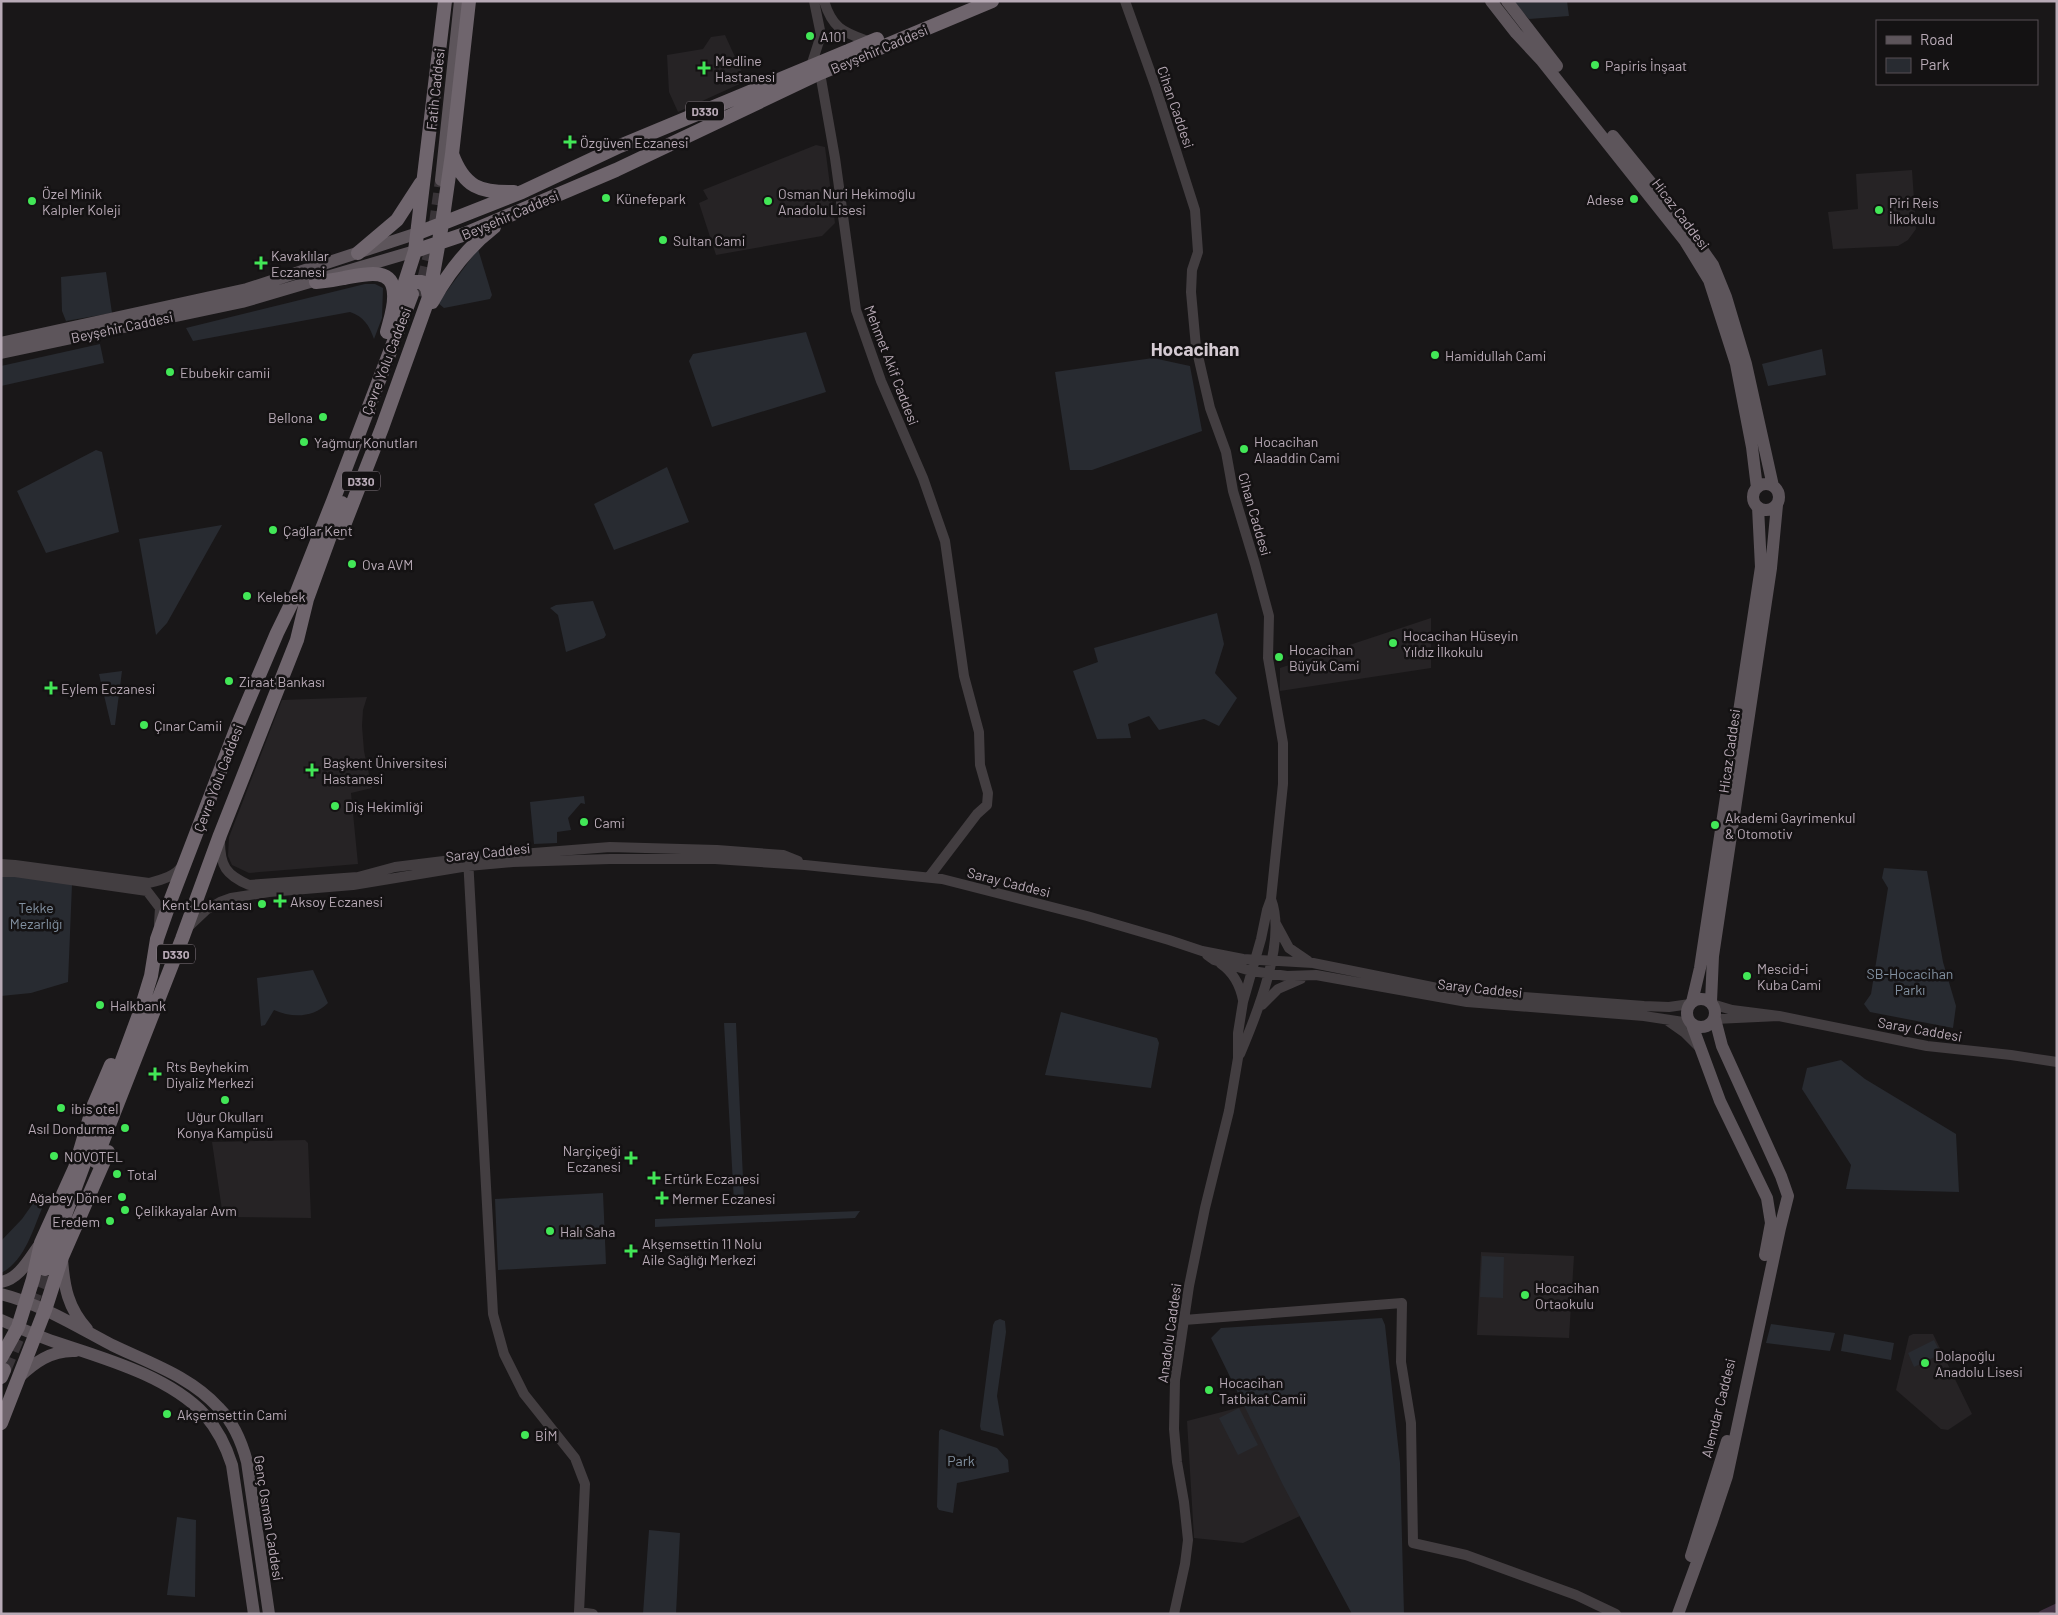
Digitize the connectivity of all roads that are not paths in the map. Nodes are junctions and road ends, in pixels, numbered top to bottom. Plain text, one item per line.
1 (444, 1) edge
2 (453, 1) edge
3 (460, 1) edge
4 (469, 1) edge
5 (814, 1) edge
6 (824, 1) edge
7 (968, 1) edge
8 (992, 1) edge
9 (1125, 1) edge
10 (1491, 1) edge
11 (1507, 1) edge
12 (870, 42) junction
13 (816, 70) junction
14 (452, 154) junction
15 (434, 182) junction
16 (522, 192) junction
17 (477, 211) junction
18 (518, 211) junction
19 (442, 224) junction
20 (481, 227) junction
21 (418, 233) junction
22 (439, 244) junction
23 (380, 246) junction
24 (415, 251) junction
25 (358, 253) junction
26 (383, 260) junction
27 (316, 282) junction
28 (416, 294) junction
29 (422, 320) junction
30 (387, 332) junction
31 (1, 343) edge
32 (1, 352) edge
33 (1773, 486) junction
34 (1757, 488) junction
35 (1777, 505) junction
36 (1758, 507) junction
37 (277, 633) junction
38 (297, 640) junction
39 (220, 835) junction
40 (189, 852) junction
41 (468, 862) junction
42 (1, 864) edge
43 (1, 872) edge
44 (928, 877) junction
45 (1271, 899) junction
46 (1276, 923) junction
47 (186, 929) junction
48 (158, 939) junction
49 (1202, 952) junction
50 (1255, 959) junction
51 (1214, 960) junction
52 (1271, 960) junction
53 (1313, 963) junction
54 (1251, 971) junction
55 (1268, 974) junction
56 (1316, 975) junction
57 (151, 976) junction
58 (1243, 1002) junction
59 (1691, 1003) junction
60 (1711, 1003) junction
61 (153, 1011) junction
62 (1257, 1011) junction
63 (1780, 1016) junction
64 (1665, 1019) junction
65 (1715, 1019) junction
66 (1691, 1024) junction
67 (1701, 1050) junction
68 (1238, 1058) junction
69 (2057, 1062) edge
70 (1786, 1191) junction
71 (1767, 1200) junction
72 (1786, 1204) junction
73 (40, 1243) junction
74 (62, 1257) junction
75 (1, 1282) edge
76 (1, 1294) edge
77 (27, 1302) junction
78 (45, 1310) junction
79 (1, 1320) edge
80 (1184, 1320) junction
81 (18, 1327) junction
82 (36, 1334) junction
83 (92, 1335) junction
84 (85, 1352) junction
85 (8, 1371) edge
86 (1, 1413) edge
87 (1, 1423) edge
88 (254, 1614) edge
89 (269, 1614) edge
90 (593, 1614) edge
91 (1174, 1614) edge
92 (1616, 1614) edge
93 (1668, 1614) edge
94 (1678, 1614) edge

1 - 15 highway
2 - 15 main road, Fatih Caddesi
3 - 15 main road, Fatih Caddesi
4 - 14 highway
5 - 13 street
6 - 12 street
7 - 12 highway, Beyşehir Caddesi / D330
8 - 13 highway, Beyşehir Caddesi / D330
9 - 45 street, Cihan Caddesi
10 - 34 main road, Hicaz Caddesi
11 - 33 main road, Hicaz Caddesi
12 - 13 highway, Beyşehir Caddesi / D330
13 - 16 highway, Beyşehir Caddesi / D330
13 - 18 highway, Beyşehir Caddesi / D330
13 - 44 street, Mehmet Akif Caddesi
14 - 15 highway
14 - 16 highway
15 - 19 highway
15 - 21 highway
15 - 25 highway
16 - 17 highway, Beyşehir Caddesi / D330
17 - 19 highway, Beyşehir Caddesi / D330
17 - 20 highway
18 - 20 highway, Beyşehir Caddesi
18 - 29 highway, D330
19 - 21 highway, Beyşehir Caddesi / D330
19 - 22 highway
20 - 22 highway, Beyşehir Caddesi
21 - 23 main road, Beyşehir Caddesi
21 - 24 highway, D330
22 - 24 highway, Beyşehir Caddesi
22 - 28 highway
23 - 25 main road, Beyşehir Caddesi
23 - 26 main road
24 - 26 main road, Beyşehir Caddesi
24 - 28 highway, D330
25 - 31 main road, Beyşehir Caddesi
26 - 27 main road, Beyşehir Caddesi
27 - 30 highway
27 - 32 main road, Beyşehir Caddesi
28 - 29 highway
28 - 30 highway, D330
28 - 37 highway, Çevre Yolu Caddesi
28 - 38 highway, Çevre Yolu Caddesi
29 - 38 highway, D330
30 - 37 highway, D330
33 - 34 main road
33 - 35 main road
34 - 36 main road
35 - 36 main road
35 - 60 main road, Hicaz Caddesi
36 - 59 main road, Hicaz Caddesi
37 - 40 highway, Çevre Yolu Caddesi / D330
38 - 39 highway, Çevre Yolu Caddesi / D330
39 - 41 street, Saray Caddesi
39 - 47 highway, Çevre Yolu Caddesi / D330
40 - 42 street
40 - 48 highway, Çevre Yolu Caddesi / D330
41 - 44 street, Saray Caddesi
41 - 47 street, Saray Caddesi
41 - 90 street
43 - 48 street
44 - 49 street, Saray Caddesi
45 - 46 street, Cihan Caddesi
45 - 50 street, Cihan Caddesi
46 - 52 street, Cihan Caddesi
46 - 53 street
47 - 61 highway, Çevre Yolu Caddesi / D330
48 - 57 highway, Çevre Yolu Caddesi / D330
49 - 50 street, Saray Caddesi
49 - 51 street, Saray Caddesi
50 - 52 street, Saray Caddesi
50 - 54 street, Cihan Caddesi
51 - 54 street, Saray Caddesi
51 - 58 street
52 - 53 street, Saray Caddesi
52 - 55 street, Cihan Caddesi
53 - 59 street, Saray Caddesi
54 - 55 street, Saray Caddesi
54 - 58 street, Anadolu Caddesi
55 - 56 street, Saray Caddesi
55 - 62 street, Anadolu Caddesi
56 - 62 street
56 - 64 street, Saray Caddesi
57 - 61 highway, Çevre Yolu Caddesi / D330
57 - 73 highway
58 - 68 street, Anadolu Caddesi
59 - 60 main road
59 - 66 main road
60 - 63 street, Saray Caddesi
60 - 65 main road
61 - 74 highway
62 - 68 street, Anadolu Caddesi
63 - 65 street, Saray Caddesi
63 - 69 street, Saray Caddesi
64 - 66 street, Saray Caddesi
64 - 67 street
65 - 66 main road
65 - 70 main road
66 - 67 main road, Alemdar Caddesi
67 - 71 main road, Alemdar Caddesi
68 - 80 street, Anadolu Caddesi
70 - 71 main road
70 - 72 main road
71 - 72 main road
71 - 93 main road, Alemdar Caddesi
72 - 94 main road, Alemdar Caddesi
73 - 75 main road
73 - 77 highway
74 - 78 highway
74 - 83 main road
76 - 77 main road, Genç Osman Caddesi
77 - 78 main road, Genç Osman Caddesi
77 - 81 highway
78 - 82 highway
78 - 83 main road, Genç Osman Caddesi
79 - 81 main road, Genç Osman Caddesi
80 - 91 street, Anadolu Caddesi
80 - 92 street
81 - 82 main road, Genç Osman Caddesi
81 - 85 highway
82 - 84 main road, Genç Osman Caddesi
82 - 85 highway
83 - 89 main road, Genç Osman Caddesi
84 - 85 main road
84 - 88 main road, Genç Osman Caddesi
85 - 86 highway
85 - 87 highway

